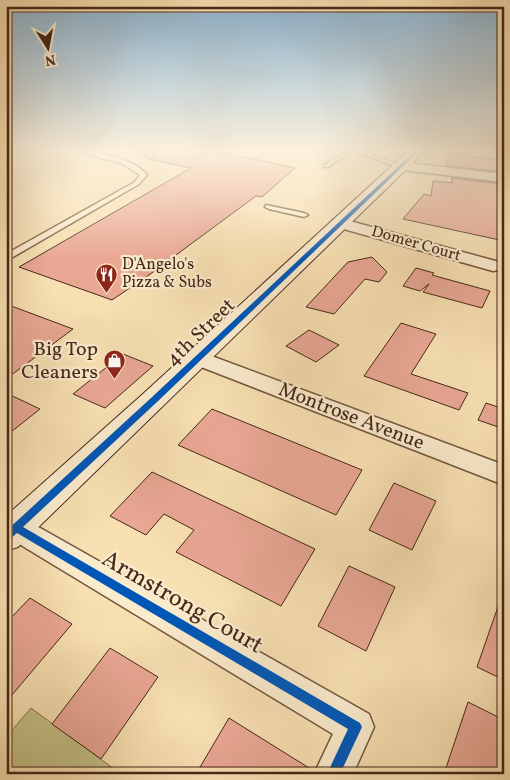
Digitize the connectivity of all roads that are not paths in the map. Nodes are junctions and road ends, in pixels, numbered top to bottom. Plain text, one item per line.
1 (129, 187) edge
2 (377, 187) edge
3 (269, 207) dead end
4 (304, 215) dead end
5 (340, 223) junction
6 (6, 258) edge
7 (494, 266) dead end
8 (198, 358) junction
9 (504, 475) edge
10 (11, 532) edge
11 (333, 774) edge

1 - 6 lane
2 - 5 street, 4th Street
3 - 4 lane
5 - 7 street, Domer Court
5 - 8 street, 4th Street
8 - 9 street, Montrose Avenue
8 - 10 street, 4th Street
10 - 11 street, Armstrong Court

